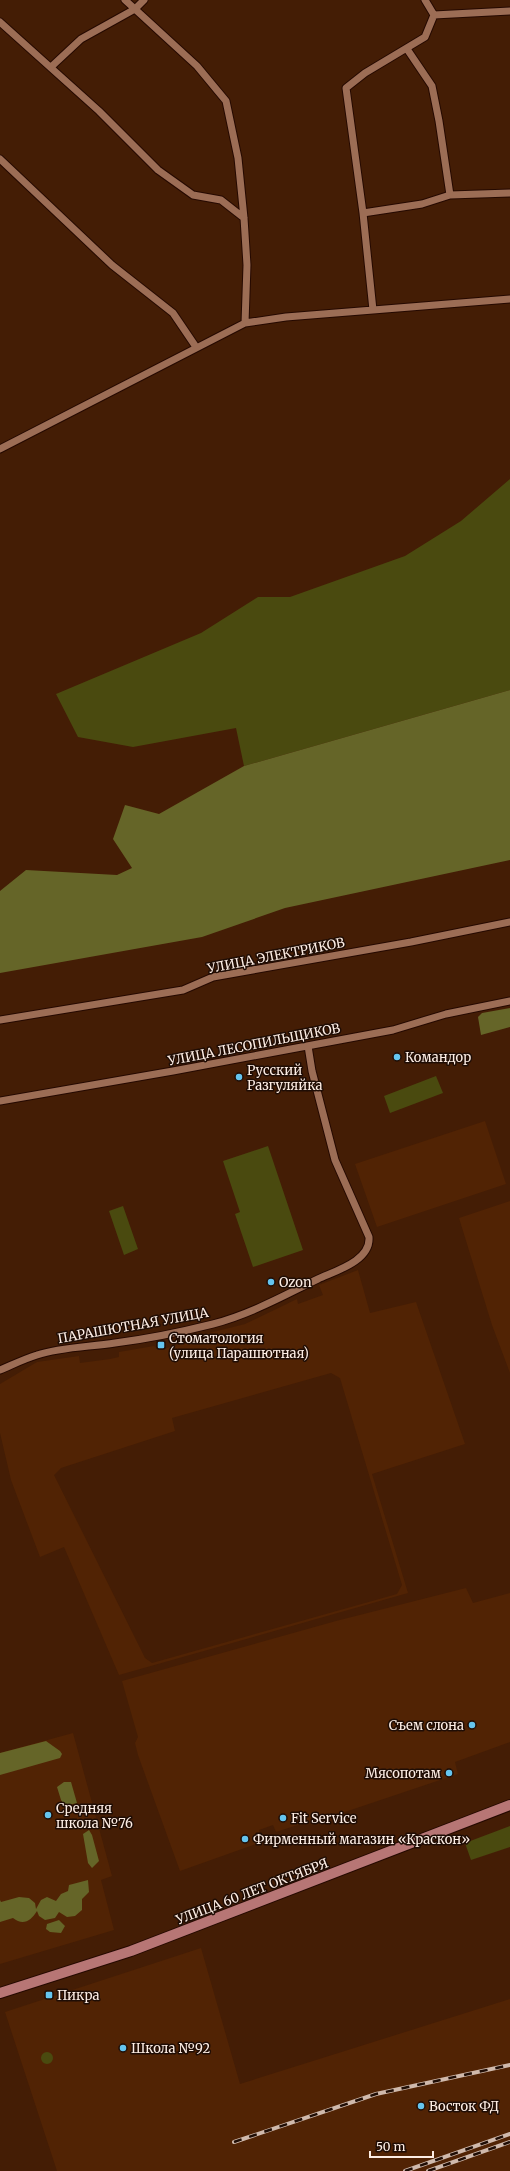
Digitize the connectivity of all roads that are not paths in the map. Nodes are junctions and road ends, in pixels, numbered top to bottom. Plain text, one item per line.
1 (125, 0) edge
2 (144, 0) edge
3 (425, 0) edge
4 (135, 9) junction
5 (510, 11) edge
6 (434, 15) junction
7 (0, 22) edge
8 (407, 49) junction
9 (51, 67) junction
10 (0, 159) edge
11 (510, 193) edge
12 (450, 195) junction
13 (363, 213) junction
14 (244, 218) junction
15 (510, 299) edge
16 (373, 310) junction
17 (245, 323) junction
18 (196, 347) junction
19 (0, 449) edge
20 (510, 922) edge
21 (510, 1001) edge
22 (0, 1020) edge
23 (308, 1046) junction
24 (0, 1101) edge
25 (0, 1370) edge
26 (510, 1805) edge
27 (0, 1993) edge

1 - 4 street
2 - 4 street
3 - 6 street
4 - 9 street
4 - 14 street
5 - 6 street
6 - 8 street
7 - 9 street
8 - 12 street
8 - 13 street
9 - 14 street
10 - 18 street
11 - 12 street
12 - 13 street
13 - 16 street
14 - 17 street
15 - 16 street
16 - 17 street
17 - 18 street
18 - 19 street
20 - 22 street, УЛИЦА ЭЛЕКТРИКОВ
21 - 23 street, УЛИЦА ЛЕСОПИЛЬЩИКОВ
23 - 24 street, УЛИЦА ЛЕСОПИЛЬЩИКОВ
23 - 25 street, ПАРАШЮТНАЯ УЛИЦА
26 - 27 main road, УЛИЦА 60 ЛЕТ ОКТЯБРЯ

